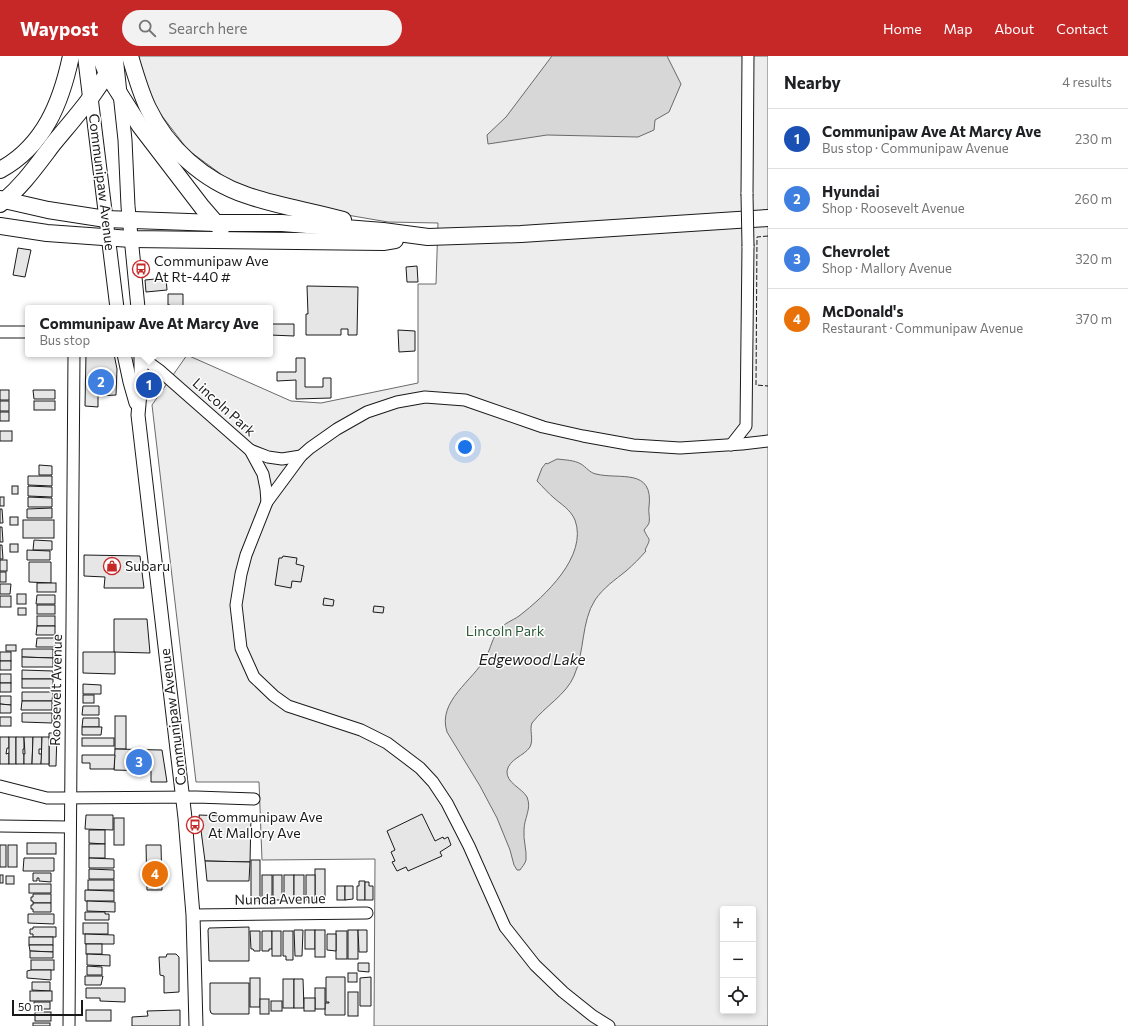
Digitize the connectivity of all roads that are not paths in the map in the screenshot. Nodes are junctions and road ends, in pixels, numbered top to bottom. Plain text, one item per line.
1 (70, 56) edge
2 (86, 56) edge
3 (100, 56) edge
4 (116, 56) edge
5 (130, 56) edge
6 (748, 56) edge
7 (107, 74) junction
8 (120, 95) junction
9 (91, 97) junction
10 (0, 170) edge
11 (2, 201) edge
12 (768, 218) edge
13 (106, 219) junction
14 (129, 220) junction
15 (216, 224) junction
16 (0, 226) edge
17 (383, 231) junction
18 (428, 237) junction
19 (109, 238) junction
20 (131, 239) junction
21 (231, 240) junction
22 (117, 305) edge
23 (138, 305) edge
24 (0, 332) edge
25 (25, 332) edge
26 (74, 357) edge
27 (125, 357) edge
28 (141, 357) edge
29 (143, 357) edge
30 (138, 409) junction
31 (746, 426) junction
32 (765, 441) edge
33 (731, 445) junction
34 (250, 450) junction
35 (302, 456) junction
36 (267, 502) junction
37 (0, 786) edge
38 (183, 798) junction
39 (70, 799) junction
40 (254, 799) dead end
41 (0, 826) edge
42 (69, 827) junction
43 (367, 913) dead end
44 (193, 916) junction
45 (69, 1026) edge
46 (196, 1026) edge
47 (609, 1026) edge

1 - 10 highway
2 - 9 highway, Communipaw Avenue
3 - 7 highway
4 - 7 highway
4 - 8 main road, Communipaw Avenue
5 - 17 highway
6 - 31 street, bridge
7 - 8 highway
7 - 9 highway
8 - 14 main road, Communipaw Avenue
8 - 15 highway
9 - 11 highway
9 - 13 main road, Communipaw Avenue
11 - 13 highway
12 - 18 highway
13 - 14 highway
13 - 19 main road, Communipaw Avenue
14 - 15 highway
14 - 20 main road, Communipaw Avenue
15 - 17 highway
15 - 21 highway
16 - 19 highway
17 - 18 highway
18 - 21 highway
19 - 20 highway
19 - 22 main road, Communipaw Avenue
20 - 21 highway
20 - 23 main road, Communipaw Avenue
24 - 25 street
26 - 39 street, Roosevelt Avenue
27 - 30 main road, Communipaw Avenue
28 - 30 main road, Communipaw Avenue
29 - 34 street, Lincoln Park
30 - 38 main road, Communipaw Avenue
31 - 32 street
31 - 33 street
32 - 33 street, Lincoln Park
33 - 35 street, Lincoln Park
34 - 35 street, Lincoln Park
34 - 36 street, Lincoln Park
35 - 36 street, Lincoln Park
36 - 47 street, Lincoln Park
37 - 39 street
38 - 39 street
38 - 40 street
38 - 44 main road, Communipaw Avenue
39 - 42 street, Roosevelt Avenue
41 - 42 street
42 - 45 street, Roosevelt Avenue
43 - 44 street, Nunda Avenue
44 - 46 main road, Communipaw Avenue

